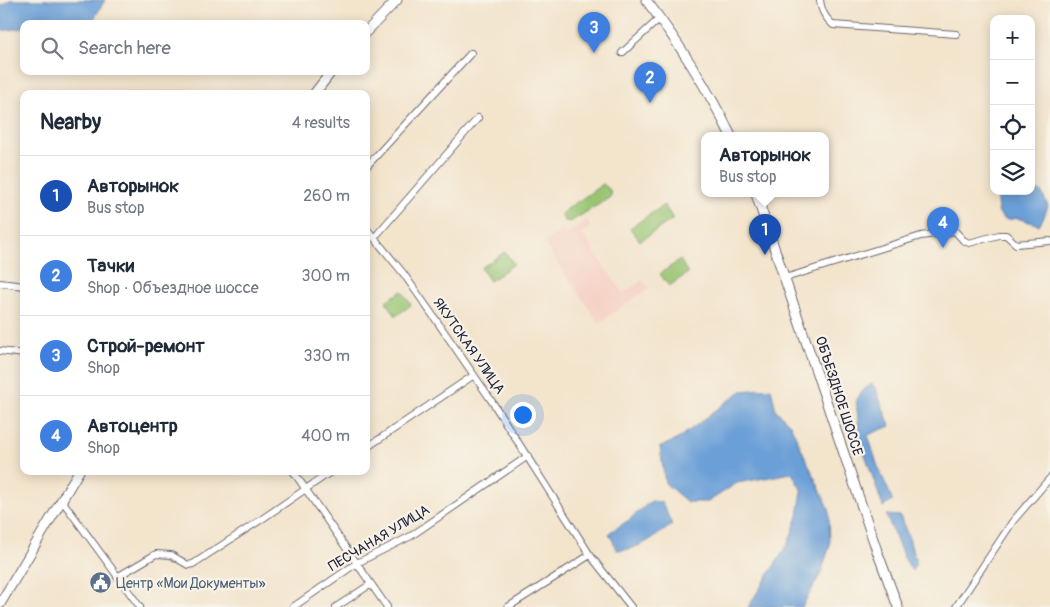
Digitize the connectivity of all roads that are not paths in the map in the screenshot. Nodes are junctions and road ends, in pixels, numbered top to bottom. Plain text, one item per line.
1 (397, 0) edge
2 (646, 0) edge
3 (820, 0) edge
4 (660, 18) junction
5 (370, 28) edge
6 (956, 34) dead end
7 (471, 53) dead end
8 (622, 53) dead end
9 (329, 75) edge
10 (317, 90) edge
11 (478, 118) dead end
12 (729, 132) edge
13 (370, 163) edge
14 (757, 197) edge
15 (370, 233) edge
16 (374, 238) junction
17 (1050, 241) edge
18 (785, 278) junction
19 (0, 283) edge
20 (20, 286) edge
21 (0, 351) edge
22 (20, 354) edge
23 (474, 375) junction
24 (370, 445) edge
25 (528, 456) junction
26 (77, 475) edge
27 (296, 475) edge
28 (326, 475) edge
29 (1050, 478) edge
30 (306, 489) junction
31 (61, 500) junction
32 (590, 555) junction
33 (357, 563) junction
34 (118, 577) junction
35 (371, 584) junction
36 (0, 604) edge
37 (140, 607) edge
38 (294, 607) edge
39 (336, 607) edge
40 (387, 607) edge
41 (508, 607) edge
42 (631, 607) edge
43 (898, 607) edge
44 (956, 607) edge

1 - 5 main road
2 - 4 main road
3 - 6 street
4 - 8 street
4 - 12 main road
7 - 13 street
9 - 10 main road
11 - 16 street
14 - 18 main road, ОБЪЕЗДНОЕ ШОССЕ
15 - 16 street, ЯКУТСКАЯ УЛИЦА
16 - 23 street, ЯКУТСКАЯ УЛИЦА
17 - 18 street
18 - 43 main road, ОБЪЕЗДНОЕ ШОССЕ
19 - 20 street
21 - 22 street
23 - 24 street
23 - 25 street, ЯКУТСКАЯ УЛИЦА
25 - 32 street, ЯКУТСКАЯ УЛИЦА
25 - 33 street, ПЕСЧАНАЯ УЛИЦА
26 - 31 main road
27 - 30 street
28 - 30 street
29 - 44 street
30 - 33 street
30 - 34 street
31 - 34 street
31 - 36 main road
32 - 41 street
32 - 42 street, ЯКУТСКАЯ УЛИЦА
33 - 35 street
33 - 38 street, ПЕСЧАНАЯ УЛИЦА
34 - 37 street
35 - 39 street
35 - 40 street

